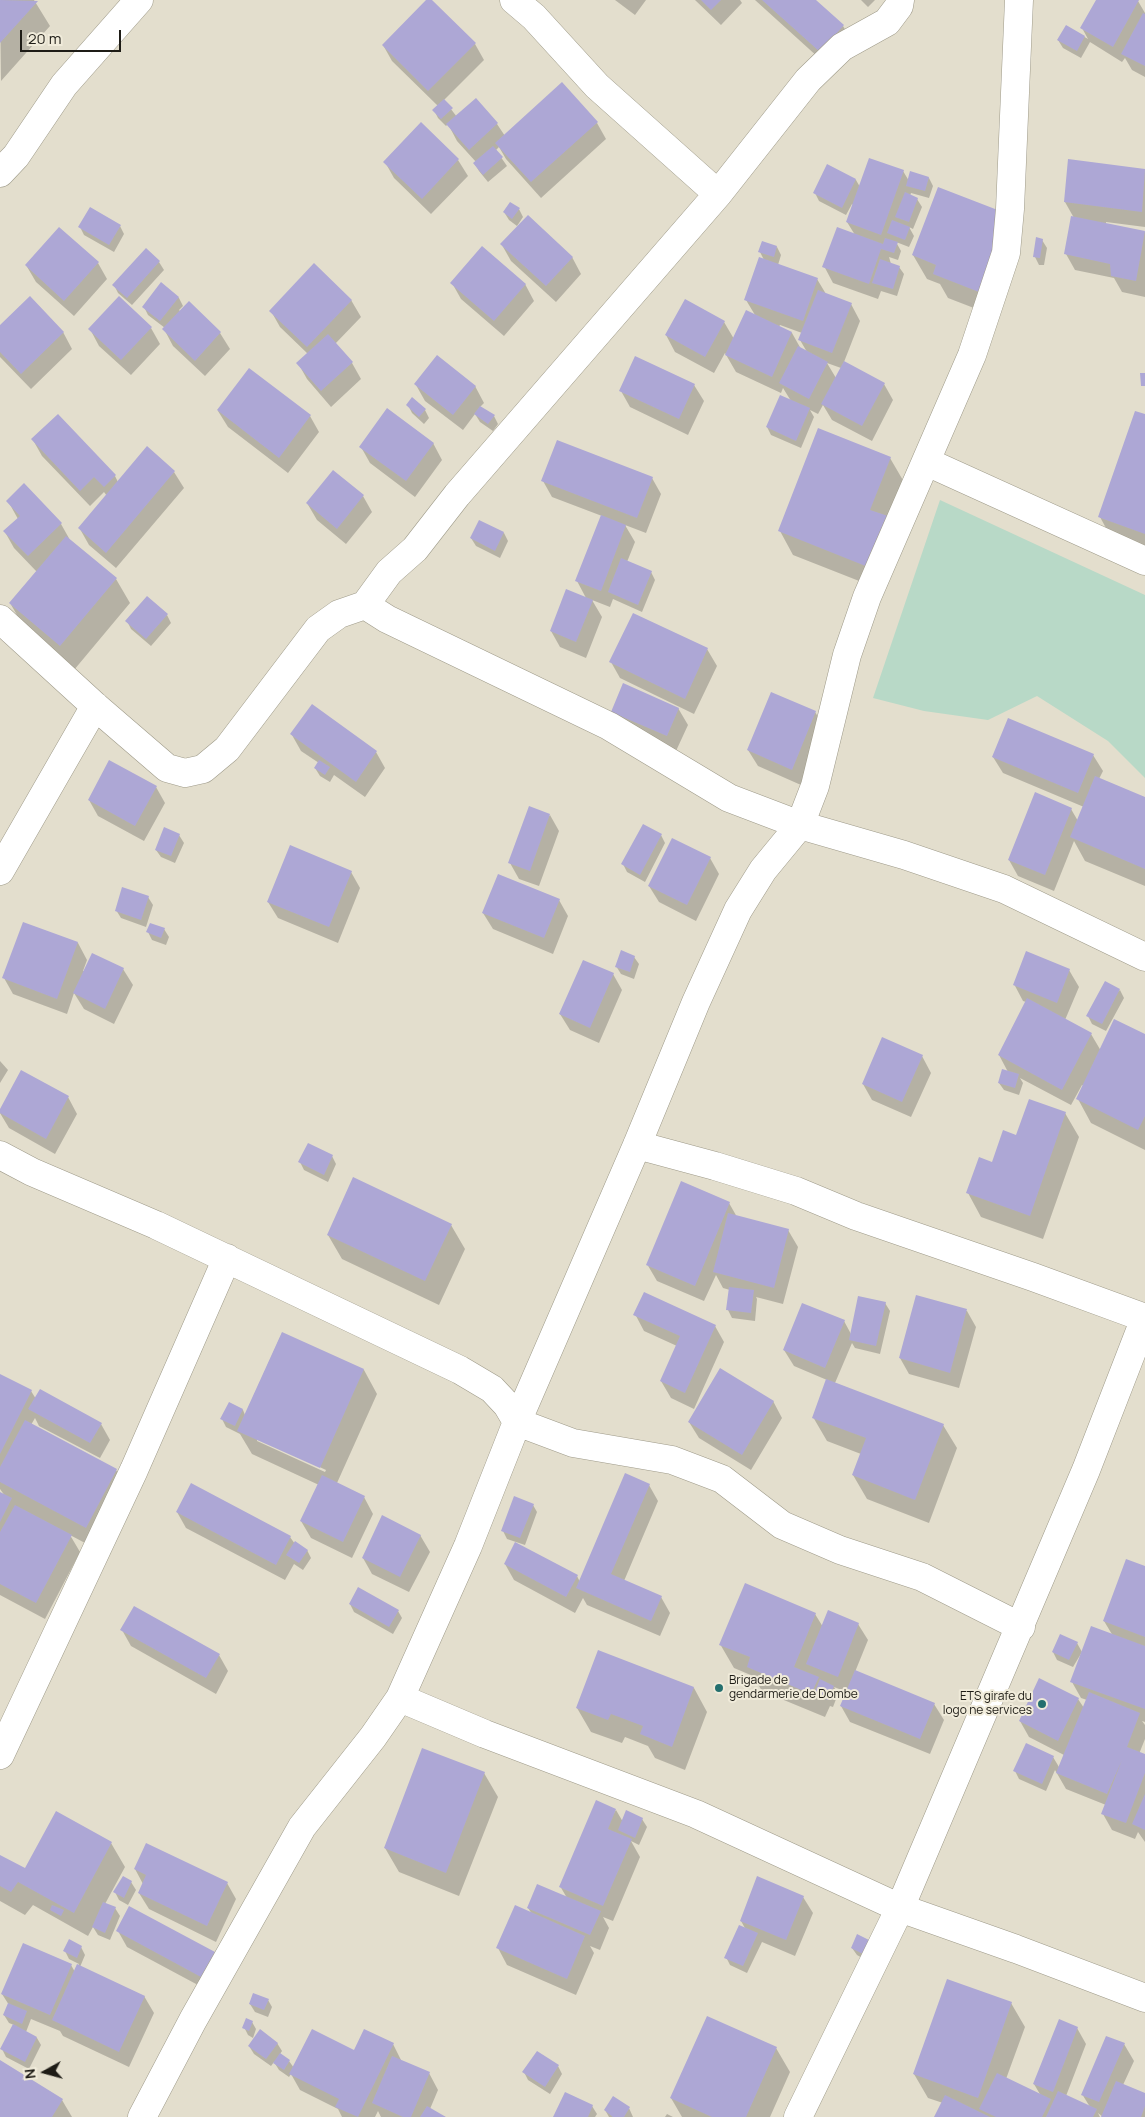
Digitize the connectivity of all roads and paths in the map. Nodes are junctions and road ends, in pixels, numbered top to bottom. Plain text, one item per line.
1 (139, 0) edge
2 (514, 0) edge
3 (900, 0) edge
4 (1019, 0) edge
5 (0, 173) edge
6 (718, 194) junction
7 (928, 462) junction
8 (1145, 561) edge
9 (365, 605) junction
10 (0, 619) edge
11 (95, 706) junction
12 (800, 825) junction
13 (0, 871) edge
14 (1145, 957) edge
15 (637, 1145) junction
16 (0, 1156) edge
17 (227, 1258) junction
18 (1145, 1318) edge
19 (517, 1422) junction
20 (1021, 1627) junction
21 (400, 1698) junction
22 (0, 1755) edge
23 (900, 1908) junction
24 (1145, 1998) edge
25 (142, 2117) edge
26 (798, 2117) edge

1 - 5 street
2 - 6 street
3 - 6 street
4 - 7 street
6 - 9 street
7 - 8 street
7 - 12 street
9 - 11 street
9 - 12 street
10 - 11 street
11 - 13 street
12 - 14 street
12 - 15 street
15 - 18 street
15 - 19 street
16 - 17 street
17 - 19 street
17 - 22 street
18 - 20 street
19 - 20 street
19 - 21 street
20 - 23 street
21 - 23 street
21 - 25 street
23 - 24 street
23 - 26 street

